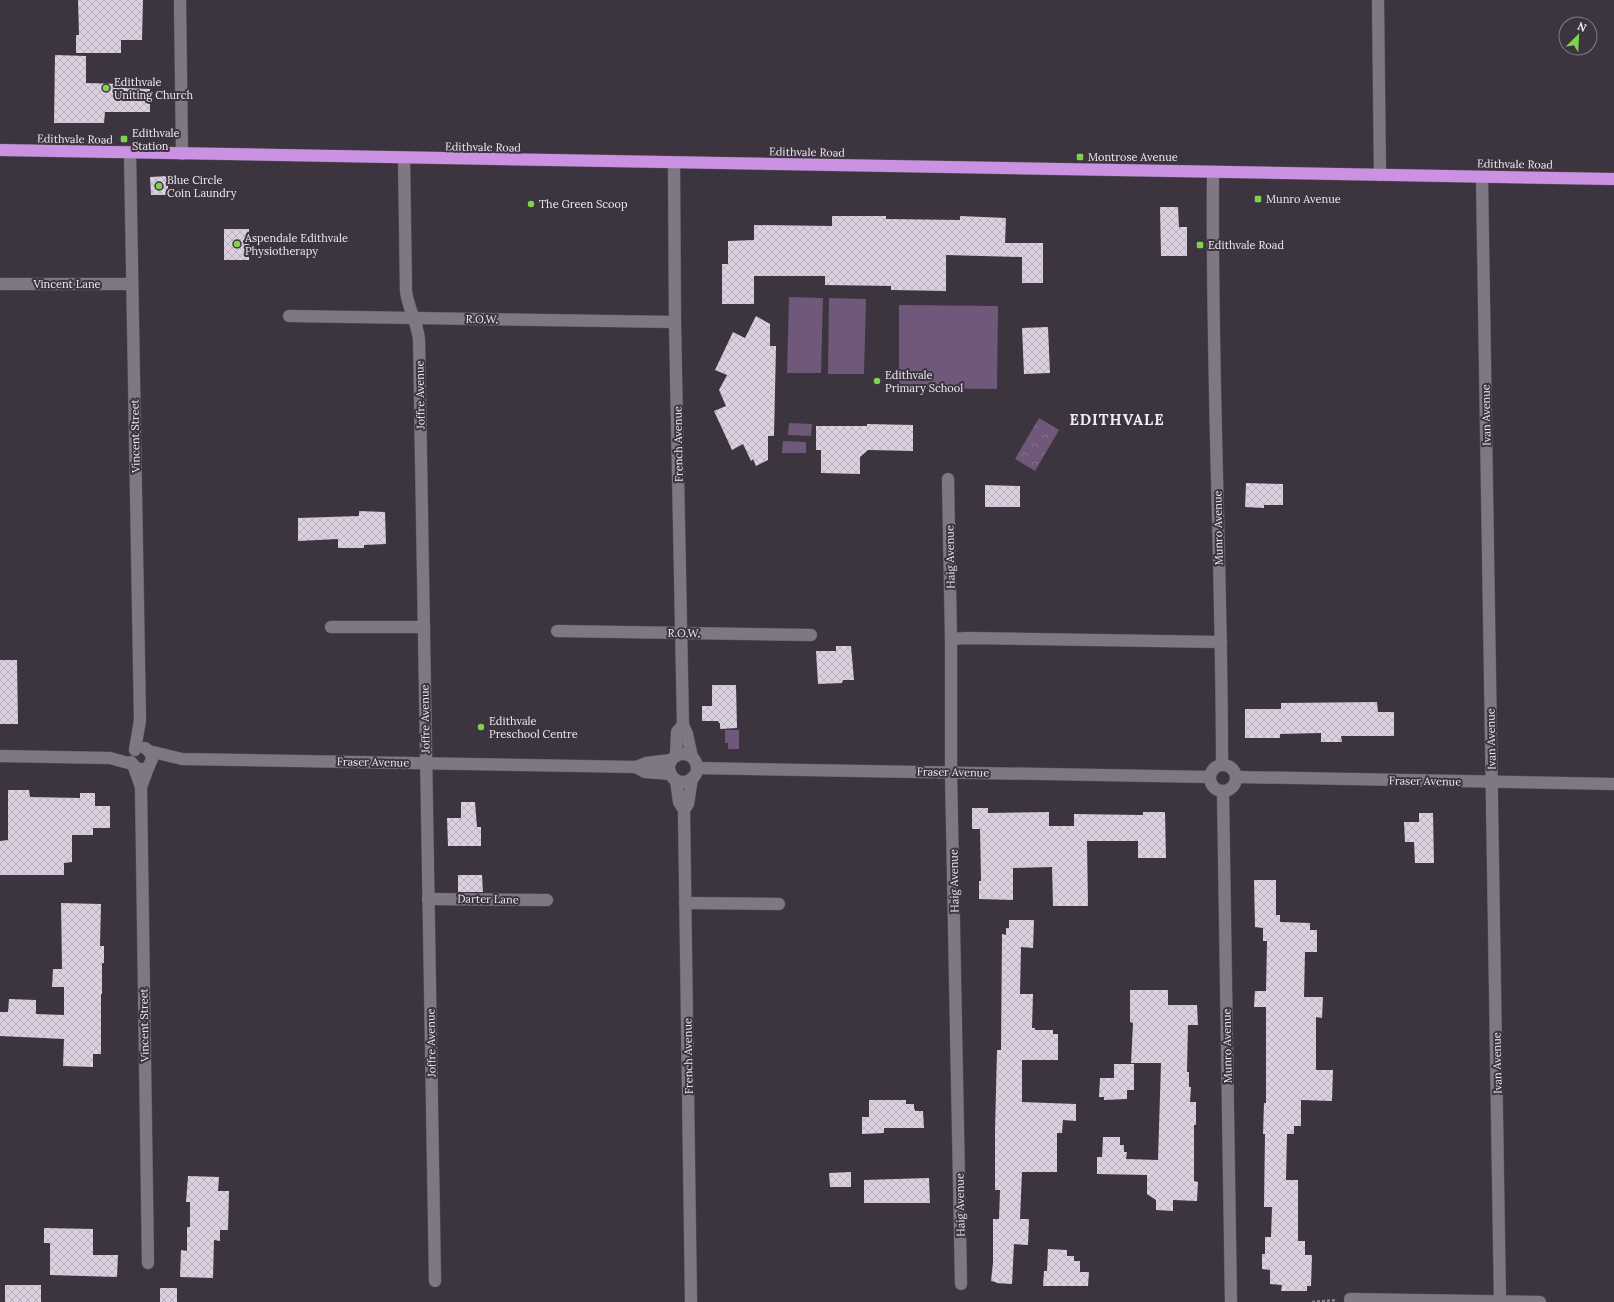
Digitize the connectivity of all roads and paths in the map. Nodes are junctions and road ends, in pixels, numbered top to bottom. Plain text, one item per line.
1 (180, 0) edge
2 (1378, 0) edge
3 (0, 150) edge
4 (130, 153) junction
5 (182, 154) junction
6 (404, 158) junction
7 (674, 163) junction
8 (1213, 172) junction
9 (1380, 175) junction
10 (1482, 176) junction
11 (1614, 179) edge
12 (2, 284) dead end
13 (132, 284) junction
14 (288, 316) dead end
15 (414, 318) junction
16 (675, 322) junction
17 (948, 479) dead end
18 (331, 627) dead end
19 (424, 627) junction
20 (557, 631) dead end
21 (681, 633) junction
22 (811, 635) dead end
23 (951, 639) junction
24 (1221, 642) junction
25 (140, 720) junction
26 (683, 725) junction
27 (134, 750) junction
28 (149, 751) junction
29 (0, 756) edge
30 (110, 758) junction
31 (674, 758) junction
32 (182, 759) junction
33 (426, 763) junction
34 (1222, 764) junction
35 (133, 765) junction
36 (149, 766) junction
37 (636, 767) junction
38 (694, 768) junction
39 (951, 772) junction
40 (674, 777) junction
41 (1209, 777) junction
42 (1237, 777) junction
43 (1492, 783) junction
44 (1614, 784) edge
45 (141, 788) junction
46 (1223, 791) junction
47 (684, 810) junction
48 (428, 899) junction
49 (547, 900) dead end
50 (685, 903) junction
51 (779, 904) dead end
52 (148, 1263) dead end
53 (435, 1281) dead end
54 (961, 1284) dead end
55 (1346, 1300) edge
56 (691, 1302) edge
57 (1231, 1302) edge
58 (1312, 1302) edge
59 (1500, 1302) edge
60 (1540, 1302) edge

1 - 5 street
2 - 9 street
3 - 4 highway, Edithvale Road
4 - 5 highway, Edithvale Road
4 - 13 street, Vincent Street
5 - 6 highway, Edithvale Road
6 - 7 highway, Edithvale Road
6 - 15 street, Joffre Avenue
7 - 8 highway, Edithvale Road
7 - 16 street, French Avenue
8 - 9 highway, Edithvale Road
8 - 24 street, Munro Avenue
9 - 10 highway, Edithvale Road
10 - 11 highway, Edithvale Road
10 - 43 street, Ivan Avenue
12 - 13 street, Vincent Lane
13 - 25 street, Vincent Street
14 - 15 street, R.O.W.
15 - 16 street, R.O.W.
15 - 19 street, Joffre Avenue
16 - 21 street, French Avenue
17 - 23 street, Haig Avenue
18 - 19 street
19 - 33 street, Joffre Avenue
20 - 21 street, R.O.W.
21 - 22 street, R.O.W.
21 - 26 street, French Avenue
23 - 24 street
23 - 39 street, Haig Avenue
24 - 34 street, Munro Avenue
25 - 27 street, Vincent Street
25 - 28 street, Vincent Street
26 - 31 street, French Avenue
26 - 38 street, French Avenue
27 - 28 street
27 - 30 street
27 - 35 street
28 - 32 street, Fraser Avenue
28 - 36 street
29 - 30 street
30 - 35 street
31 - 37 street, Fraser Avenue
31 - 38 street
31 - 40 street
32 - 33 street, Fraser Avenue
32 - 36 street, Fraser Avenue
33 - 37 street, Fraser Avenue
33 - 48 street, Joffre Avenue
34 - 41 street
34 - 42 street
35 - 36 street
35 - 45 street, Vincent Street
36 - 45 street, Vincent Street
37 - 40 street, Fraser Avenue
38 - 39 street, Fraser Avenue
38 - 40 street
38 - 47 street, French Avenue
39 - 41 street, Fraser Avenue
39 - 54 street, Haig Avenue
40 - 47 street, French Avenue
41 - 46 street
42 - 43 street, Fraser Avenue
42 - 46 street
43 - 44 street, Fraser Avenue
43 - 59 street, Ivan Avenue
45 - 52 street, Vincent Street
46 - 57 street, Munro Avenue
47 - 50 street, French Avenue
48 - 49 street, Darter Lane
48 - 53 street, Joffre Avenue
50 - 51 street
50 - 56 street, French Avenue
55 - 58 path
55 - 59 street
59 - 60 street

